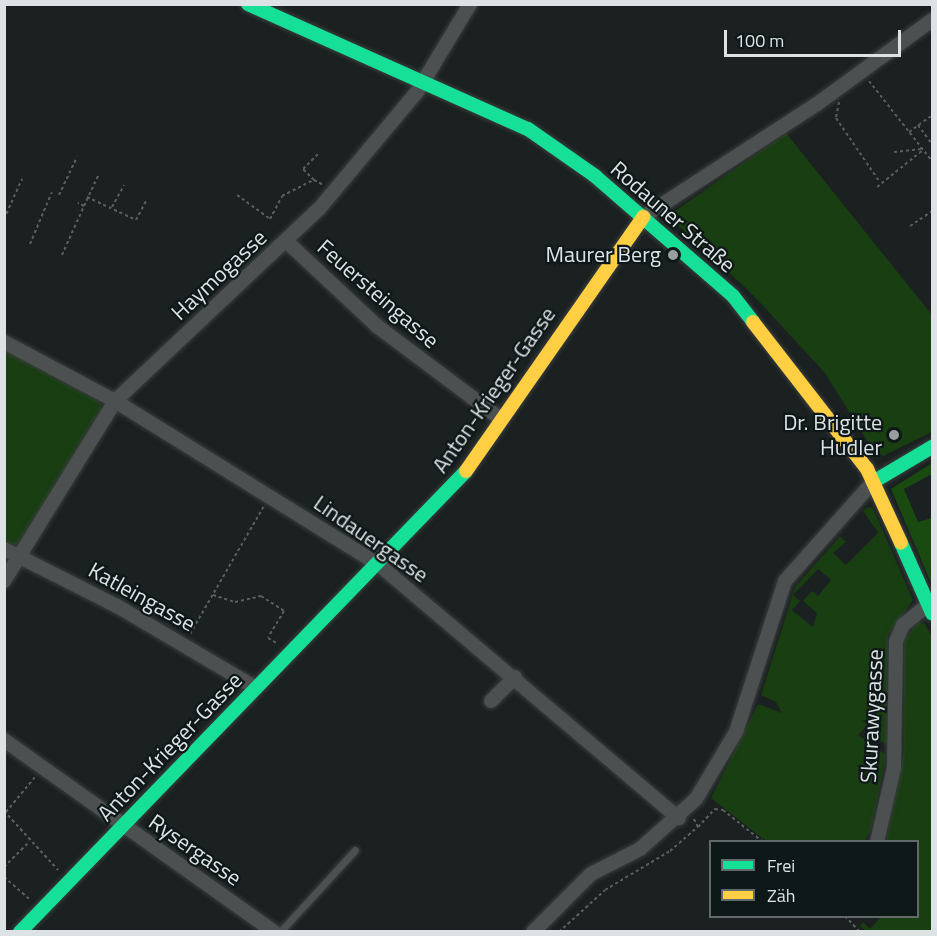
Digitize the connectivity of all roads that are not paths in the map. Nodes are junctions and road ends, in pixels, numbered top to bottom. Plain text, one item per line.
1 (248, 4) edge
2 (470, 4) edge
3 (933, 20) edge
4 (423, 83) junction
5 (643, 217) junction
6 (286, 241) junction
7 (4, 342) edge
8 (115, 401) junction
9 (502, 420) junction
10 (933, 447) edge
11 (873, 482) junction
12 (4, 549) edge
13 (20, 556) junction
14 (378, 564) junction
15 (4, 582) edge
16 (930, 609) edge
17 (515, 677) junction
18 (256, 688) junction
19 (491, 701) dead end
20 (4, 740) edge
21 (679, 818) junction
22 (123, 826) junction
23 (877, 840) edge
24 (355, 850) dead end
25 (20, 932) edge
26 (274, 932) edge
27 (280, 932) edge
28 (534, 932) edge

1 - 4 street, Rodauner Straße
2 - 4 street, Haymogasse
3 - 5 street, Anton-Krieger-Gasse
4 - 5 street, Rodauner Straße
4 - 6 street, Haymogasse
5 - 9 street, Anton-Krieger-Gasse
5 - 11 street, Rodauner Straße
6 - 8 street, Haymogasse
6 - 9 street, Feuersteingasse
7 - 8 street, Lindauergasse
8 - 13 street, Haymogasse
8 - 14 street, Lindauergasse
9 - 14 street, Anton-Krieger-Gasse
10 - 11 street
11 - 16 street, Rodauner Straße
11 - 21 street
12 - 13 street, Katleingasse
13 - 15 street, Haymogasse
13 - 18 street, Katleingasse
14 - 17 street, Lindauergasse
14 - 18 street, Anton-Krieger-Gasse
16 - 23 street, Skurawygasse
17 - 19 street
17 - 21 street, Lindauergasse
18 - 22 street, Anton-Krieger-Gasse
20 - 22 street, Rysergasse
21 - 28 street
22 - 25 street, Anton-Krieger-Gasse
22 - 26 street, Rysergasse
24 - 27 lane

